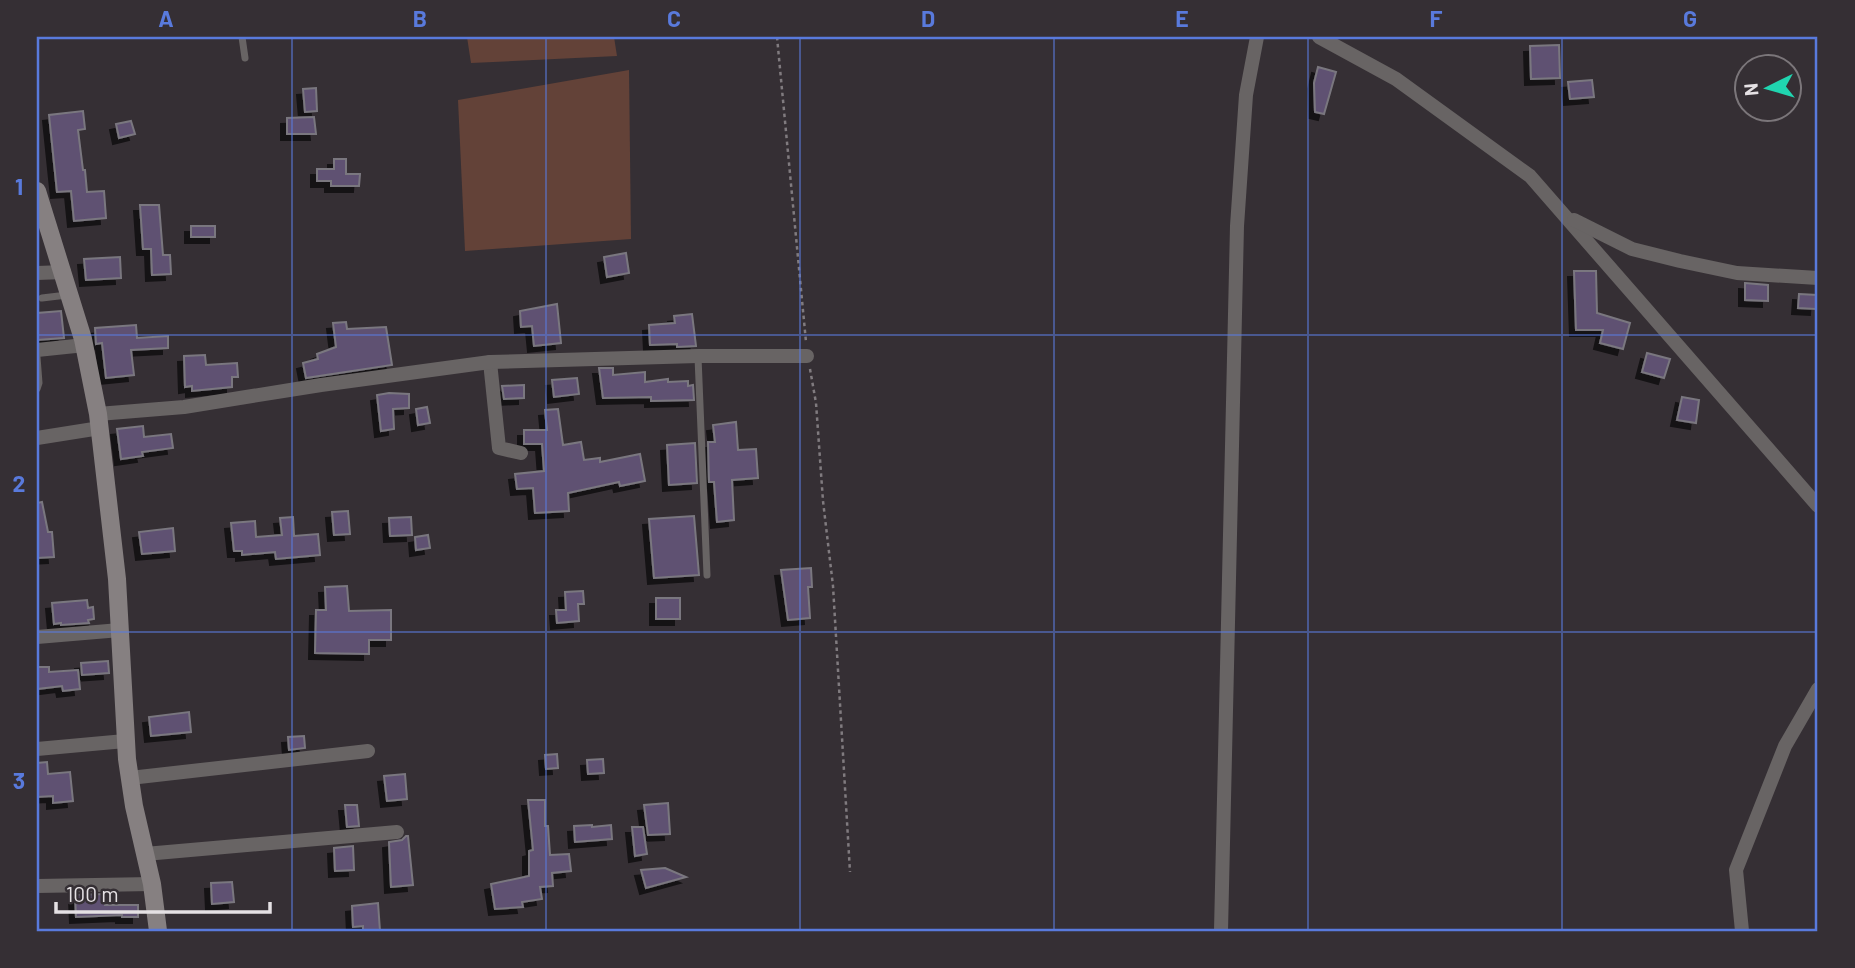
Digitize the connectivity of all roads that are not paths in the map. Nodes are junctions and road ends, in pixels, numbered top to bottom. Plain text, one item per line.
1 (243, 37) edge
2 (1257, 37) edge
3 (1319, 37) edge
4 (245, 58) dead end
5 (37, 191) edge
6 (1566, 216) junction
7 (64, 272) junction
8 (37, 273) edge
9 (1818, 278) edge
10 (71, 294) junction
11 (42, 298) dead end
12 (85, 345) junction
13 (37, 349) edge
14 (698, 356) junction
15 (807, 356) road end
16 (37, 357) edge
17 (490, 362) junction
18 (37, 388) edge
19 (99, 421) junction
20 (37, 438) edge
21 (521, 453) dead end
22 (1818, 506) edge
23 (707, 575) dead end
24 (120, 630) junction
25 (37, 638) edge
26 (1818, 689) edge
27 (125, 741) junction
28 (37, 749) edge
29 (368, 751) dead end
30 (130, 778) junction
31 (397, 832) dead end
32 (145, 854) junction
33 (152, 884) junction
34 (37, 886) edge
35 (158, 931) edge
36 (1221, 931) edge
37 (1742, 931) edge

1 - 4 lane
2 - 36 street
3 - 6 street
5 - 7 street
6 - 9 street
6 - 22 street
7 - 8 street
7 - 10 street
10 - 11 lane
10 - 12 street
12 - 13 street
12 - 19 street
14 - 15 street
14 - 17 street
14 - 23 lane
16 - 18 lane
17 - 19 street
17 - 21 street
19 - 20 street
19 - 24 street
24 - 25 street
24 - 27 street
26 - 37 street
27 - 28 street
27 - 30 street
29 - 30 street
30 - 32 street
31 - 32 street
32 - 33 street
33 - 34 street
33 - 35 street

